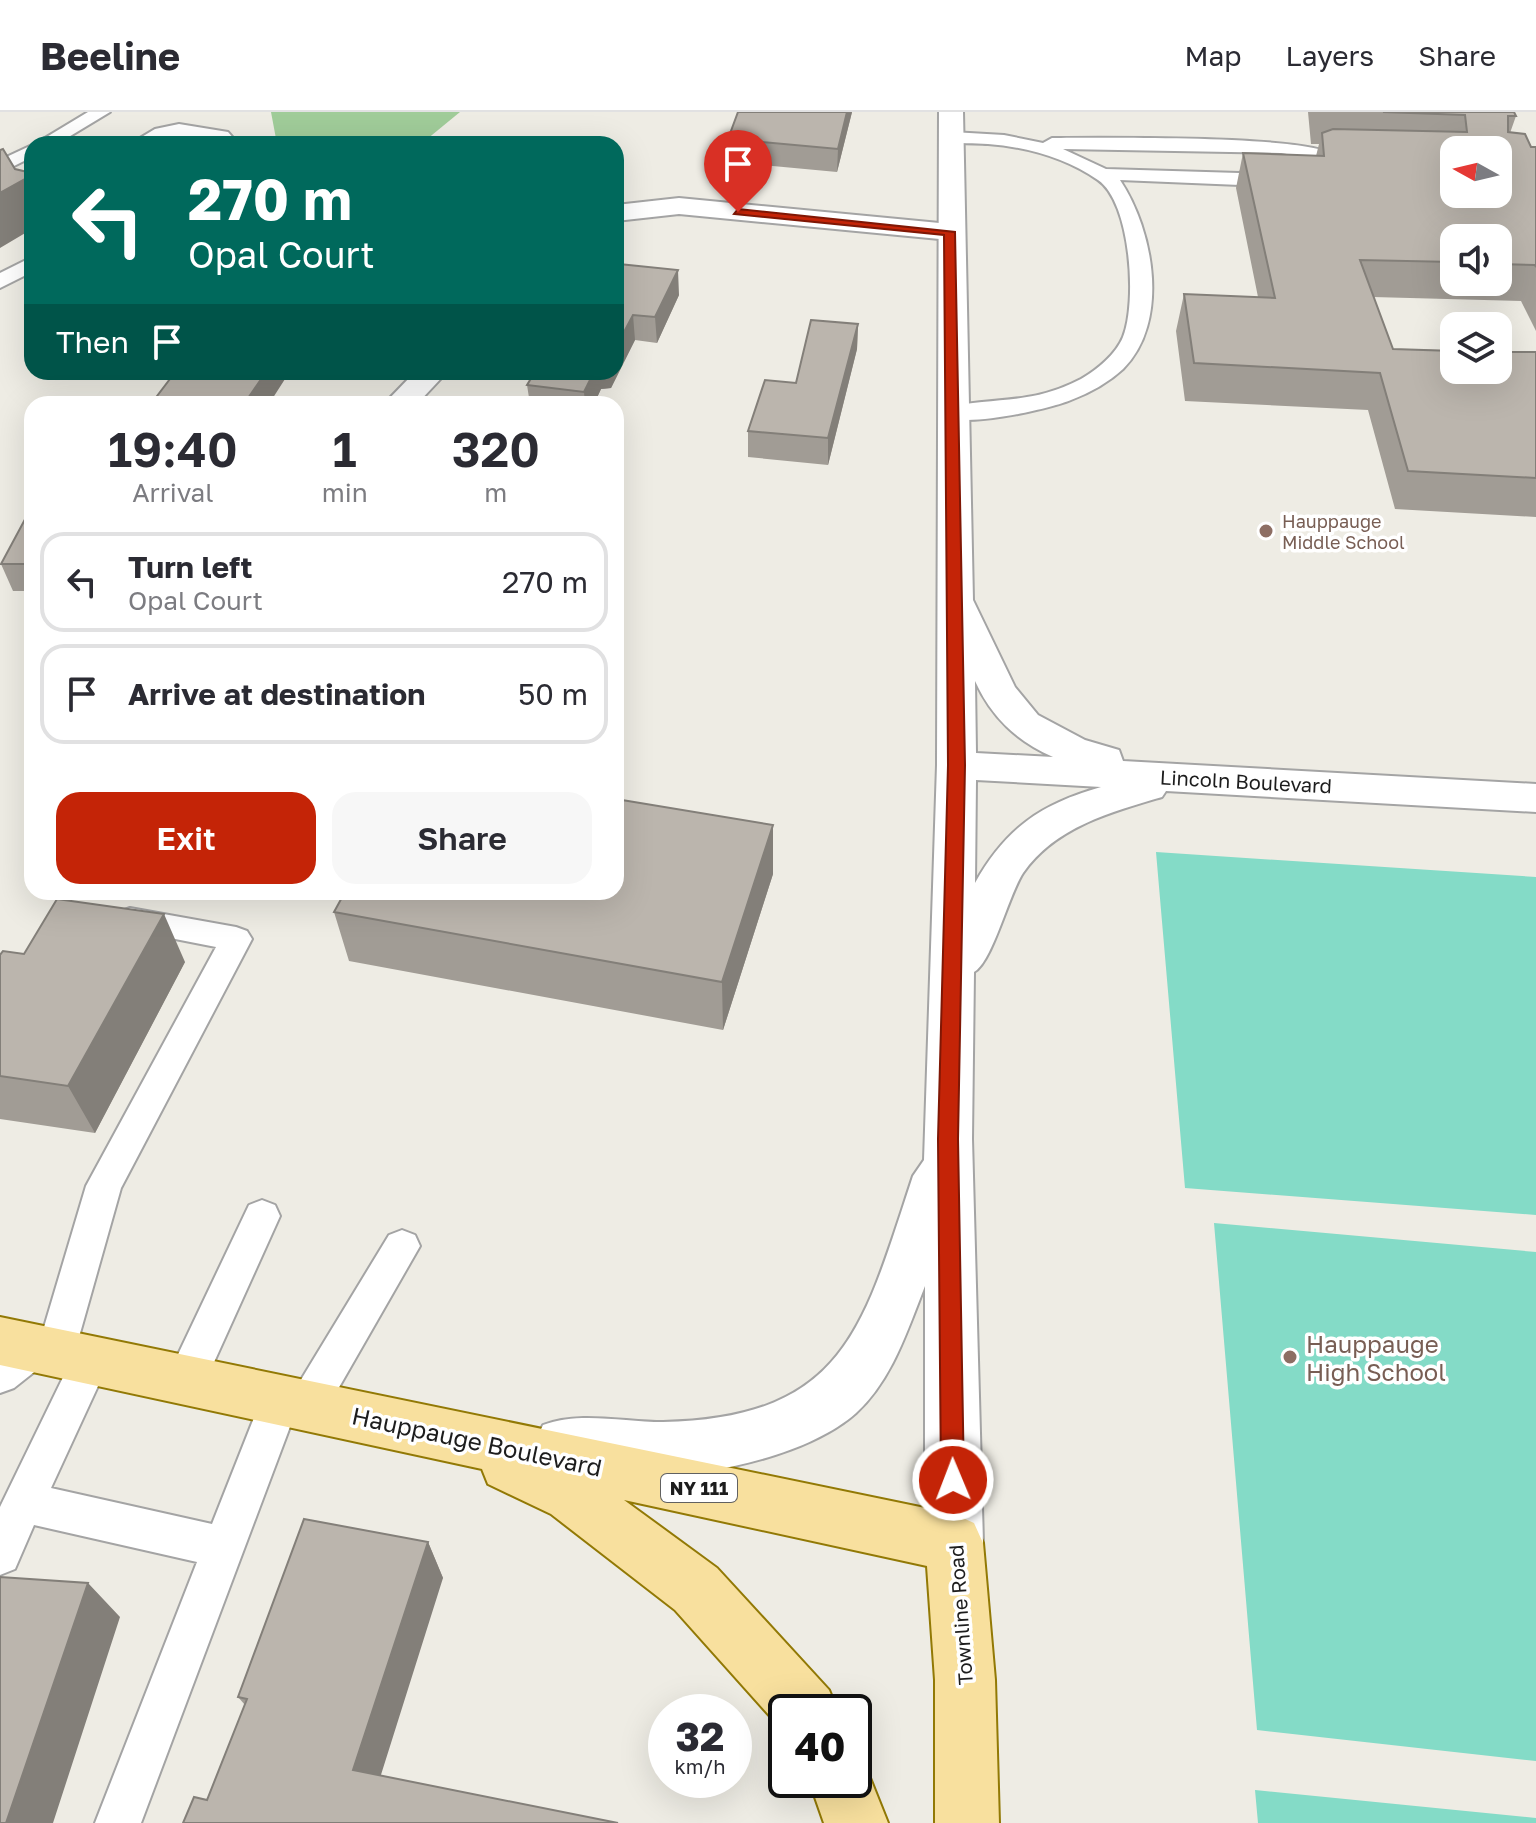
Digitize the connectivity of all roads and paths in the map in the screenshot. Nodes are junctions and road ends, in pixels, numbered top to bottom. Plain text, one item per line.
1 (101, 112) edge
2 (951, 124) edge
3 (58, 136) edge
4 (153, 136) edge
5 (222, 136) edge
6 (1027, 142) junction
7 (24, 154) edge
8 (0, 167) edge
9 (1101, 174) junction
10 (624, 212) edge
11 (950, 232) junction
12 (24, 268) edge
13 (0, 282) edge
14 (424, 380) edge
15 (407, 396) edge
16 (952, 413) junction
17 (954, 594) junction
18 (957, 765) junction
19 (1234, 780) junction
20 (1536, 798) edge
21 (100, 915) edge
22 (951, 989) junction
23 (948, 1139) junction
24 (262, 1216) dead end
25 (402, 1246) dead end
26 (36, 1355) edge
27 (187, 1378) junction
28 (294, 1401) junction
29 (445, 1434) junction
30 (23, 1502) junction
31 (954, 1543) junction
32 (222, 1547) junction
33 (0, 1554) edge
34 (791, 1694) edge
35 (847, 1798) edge
36 (118, 1823) edge
37 (856, 1823) edge
38 (967, 1823) edge

1 - 3 lane
2 - 6 lane
2 - 11 street, Townline Road
4 - 5 lane
6 - 9 lane
6 - 9 lane
7 - 8 lane
9 - 16 lane
10 - 11 street
11 - 16 street, Townline Road
12 - 13 lane
14 - 15 street
16 - 17 street, Townline Road
17 - 18 street, Townline Road
17 - 19 street
18 - 19 street, Lincoln Boulevard
18 - 22 street, Townline Road
19 - 20 street, Lincoln Boulevard
19 - 22 street
21 - 26 lane
22 - 23 street, Townline Road
23 - 29 street
23 - 31 street, Townline Road
24 - 27 lane
25 - 28 lane
26 - 27 main road, Hauppauge Boulevard / NY 111
26 - 30 lane
27 - 28 main road, Hauppauge Boulevard / NY 111
28 - 29 main road, Hauppauge Boulevard / NY 111
28 - 32 lane
29 - 31 main road, Hauppauge Boulevard / NY 111
29 - 34 main road, NY 111
30 - 32 lane
30 - 33 lane
31 - 38 main road, Townline Road
32 - 36 lane
35 - 37 main road

